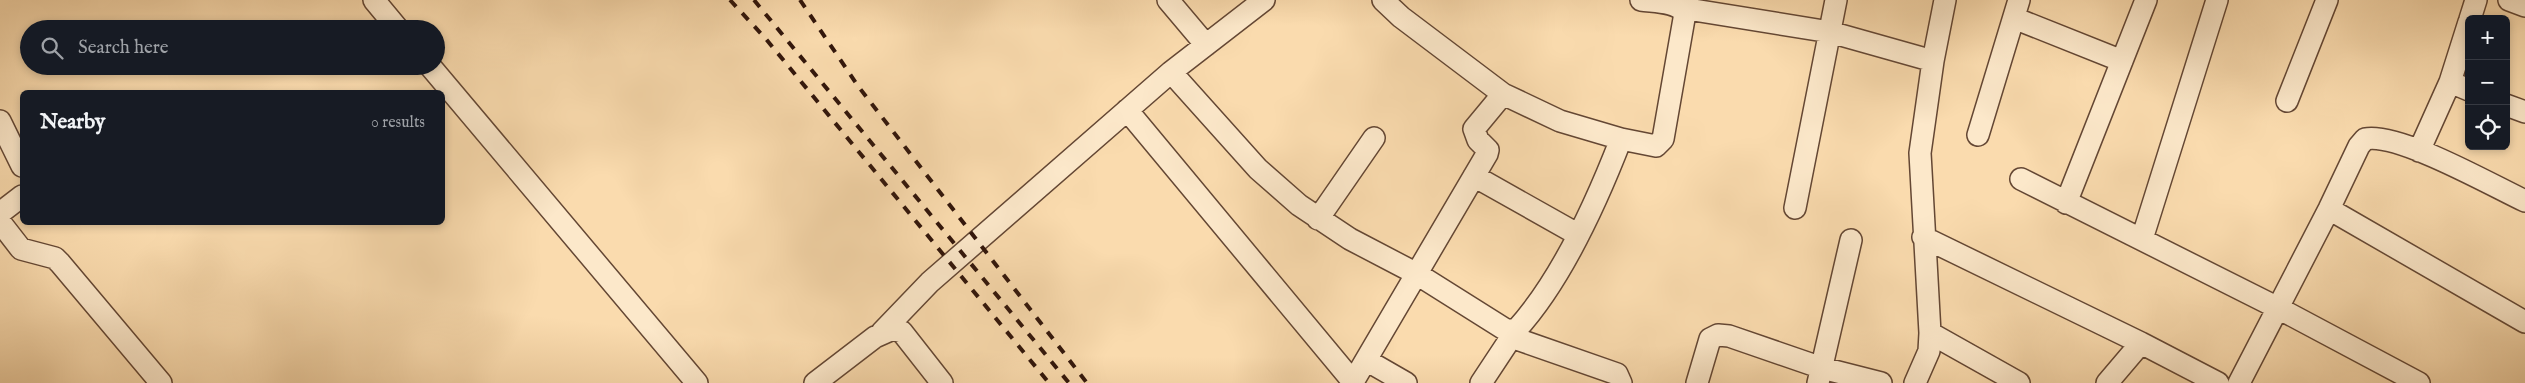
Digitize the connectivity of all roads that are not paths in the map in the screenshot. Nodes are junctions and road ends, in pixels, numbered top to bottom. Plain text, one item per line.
1 (374, 0) edge
2 (1168, 0) edge
3 (1264, 0) edge
4 (1382, 0) edge
5 (1642, 0) edge
6 (1836, 0) edge
7 (1945, 0) edge
8 (2146, 0) edge
9 (2217, 0) edge
10 (2327, 0) edge
11 (2476, 0) edge
12 (2509, 0) edge
13 (2525, 6) edge
14 (1681, 8) junction
15 (2017, 9) edge
16 (2471, 15) edge
17 (391, 20) edge
18 (1830, 32) junction
19 (1206, 45) junction
20 (2465, 46) edge
21 (1933, 60) junction
22 (2122, 60) junction
23 (1171, 72) junction
24 (438, 75) edge
25 (2459, 86) edge
26 (1503, 94) junction
27 (2286, 101) dead end
28 (2510, 106) edge
29 (1128, 110) junction
30 (2525, 112) edge
31 (0, 121) edge
32 (1978, 135) dead end
33 (1374, 138) dead end
34 (1621, 139) junction
35 (2419, 151) junction
36 (20, 162) edge
37 (1474, 176) junction
38 (2020, 180) dead end
39 (20, 198) edge
40 (2525, 201) edge
41 (2066, 203) junction
42 (1795, 208) dead end
43 (2329, 209) junction
44 (0, 213) edge
45 (1318, 219) junction
46 (0, 222) edge
47 (1578, 234) junction
48 (1923, 237) junction
49 (2142, 239) junction
50 (1851, 240) dead end
51 (1417, 274) junction
52 (2278, 308) junction
53 (2525, 322) edge
54 (882, 332) junction
55 (1513, 333) junction
56 (1930, 333) junction
57 (2141, 343) junction
58 (1366, 360) junction
59 (1820, 375) edge
60 (161, 383) edge
61 (697, 383) edge
62 (815, 383) edge
63 (942, 383) edge
64 (1354, 383) edge
65 (1406, 383) edge
66 (1481, 383) edge
67 (1620, 383) edge
68 (1697, 383) edge
69 (1881, 383) edge
70 (1915, 383) edge
71 (2018, 383) edge
72 (2107, 383) edge
73 (2218, 383) edge
74 (2239, 383) edge
75 (2420, 383) edge

1 - 17 street
2 - 19 street
3 - 19 street
4 - 26 street
5 - 14 street
6 - 18 street
7 - 21 street
8 - 22 street
9 - 49 street
10 - 27 street
11 - 16 street
12 - 13 street
14 - 18 street
14 - 34 street
15 - 22 street
15 - 32 street
18 - 21 street
18 - 42 street
19 - 23 street
20 - 25 street
21 - 48 street
22 - 41 street
23 - 29 street
23 - 45 street
24 - 61 street
25 - 35 street
26 - 34 street
26 - 37 street
28 - 30 street
29 - 54 street
29 - 64 street
31 - 36 street
33 - 45 street
34 - 47 street
35 - 40 street
35 - 43 street
37 - 47 street
37 - 51 street
38 - 41 street
39 - 44 street
41 - 49 street
43 - 52 street
43 - 53 street
45 - 51 street
46 - 60 street
47 - 55 street
48 - 56 street
48 - 57 street
49 - 52 street
50 - 59 street
51 - 55 street
51 - 58 street
52 - 74 street
52 - 75 street
54 - 62 street
54 - 63 street
55 - 66 street
55 - 67 street
56 - 70 street
56 - 71 street
57 - 72 street
57 - 73 street
58 - 64 street
58 - 65 street
59 - 68 street
59 - 69 street

